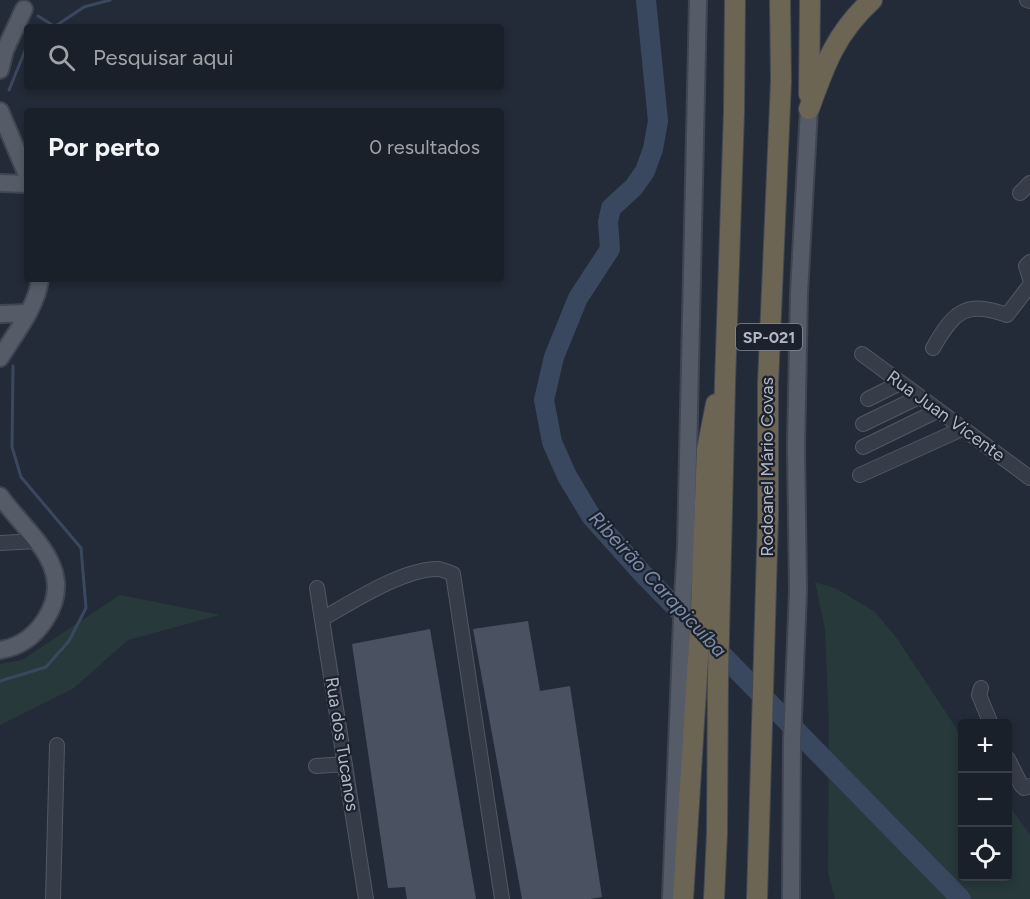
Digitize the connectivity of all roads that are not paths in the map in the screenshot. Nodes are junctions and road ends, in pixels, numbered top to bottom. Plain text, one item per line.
1 (698, 0) edge
2 (735, 0) edge
3 (780, 0) edge
4 (810, 0) edge
5 (872, 0) edge
6 (31, 5) edge
7 (0, 37) edge
8 (0, 70) edge
9 (809, 109) junction
10 (0, 111) edge
11 (24, 168) edge
12 (0, 183) edge
13 (24, 184) edge
14 (1030, 262) edge
15 (1030, 279) edge
16 (40, 282) edge
17 (1030, 285) edge
18 (28, 313) junction
19 (0, 314) edge
20 (933, 348) dead end
21 (862, 354) dead end
22 (0, 358) edge
23 (725, 382) junction
24 (900, 382) junction
25 (919, 396) junction
26 (868, 399) dead end
27 (937, 411) junction
28 (863, 424) dead end
29 (962, 429) junction
30 (863, 447) dead end
31 (860, 475) dead end
32 (1030, 478) edge
33 (0, 496) edge
34 (39, 541) junction
35 (0, 543) edge
36 (317, 588) dead end
37 (322, 619) junction
38 (0, 650) edge
39 (981, 688) dead end
40 (988, 719) edge
41 (57, 745) dead end
42 (345, 764) junction
43 (316, 766) dead end
44 (1012, 767) edge
45 (1030, 786) edge
46 (53, 899) edge
47 (366, 899) edge
48 (502, 899) edge
49 (671, 899) edge
50 (683, 899) edge
51 (714, 899) edge
52 (757, 899) edge
53 (791, 899) edge

1 - 49 main road
2 - 23 highway, SP-021
3 - 52 highway, Rodoanel Mário Covas / SP-021
4 - 9 highway
5 - 9 highway
6 - 7 main road
6 - 8 main road
9 - 53 main road
10 - 11 main road
12 - 13 main road
14 - 15 street
16 - 18 main road
17 - 20 street
18 - 19 main road
18 - 22 main road
21 - 24 street, Rua Juan Vicente
23 - 50 highway
23 - 51 highway, SP-021
24 - 25 street, Rua Juan Vicente
24 - 26 street
25 - 27 street, Rua Juan Vicente
25 - 28 street
27 - 29 street, Rua Juan Vicente
27 - 30 street
29 - 31 street
29 - 32 street, Rua Juan Vicente
33 - 34 main road
34 - 35 street
34 - 38 main road
36 - 37 street, Rua dos Tucanos
37 - 42 street, Rua dos Tucanos
37 - 48 street
39 - 40 street
41 - 46 street
42 - 43 street
42 - 47 street, Rua dos Tucanos
44 - 45 street

